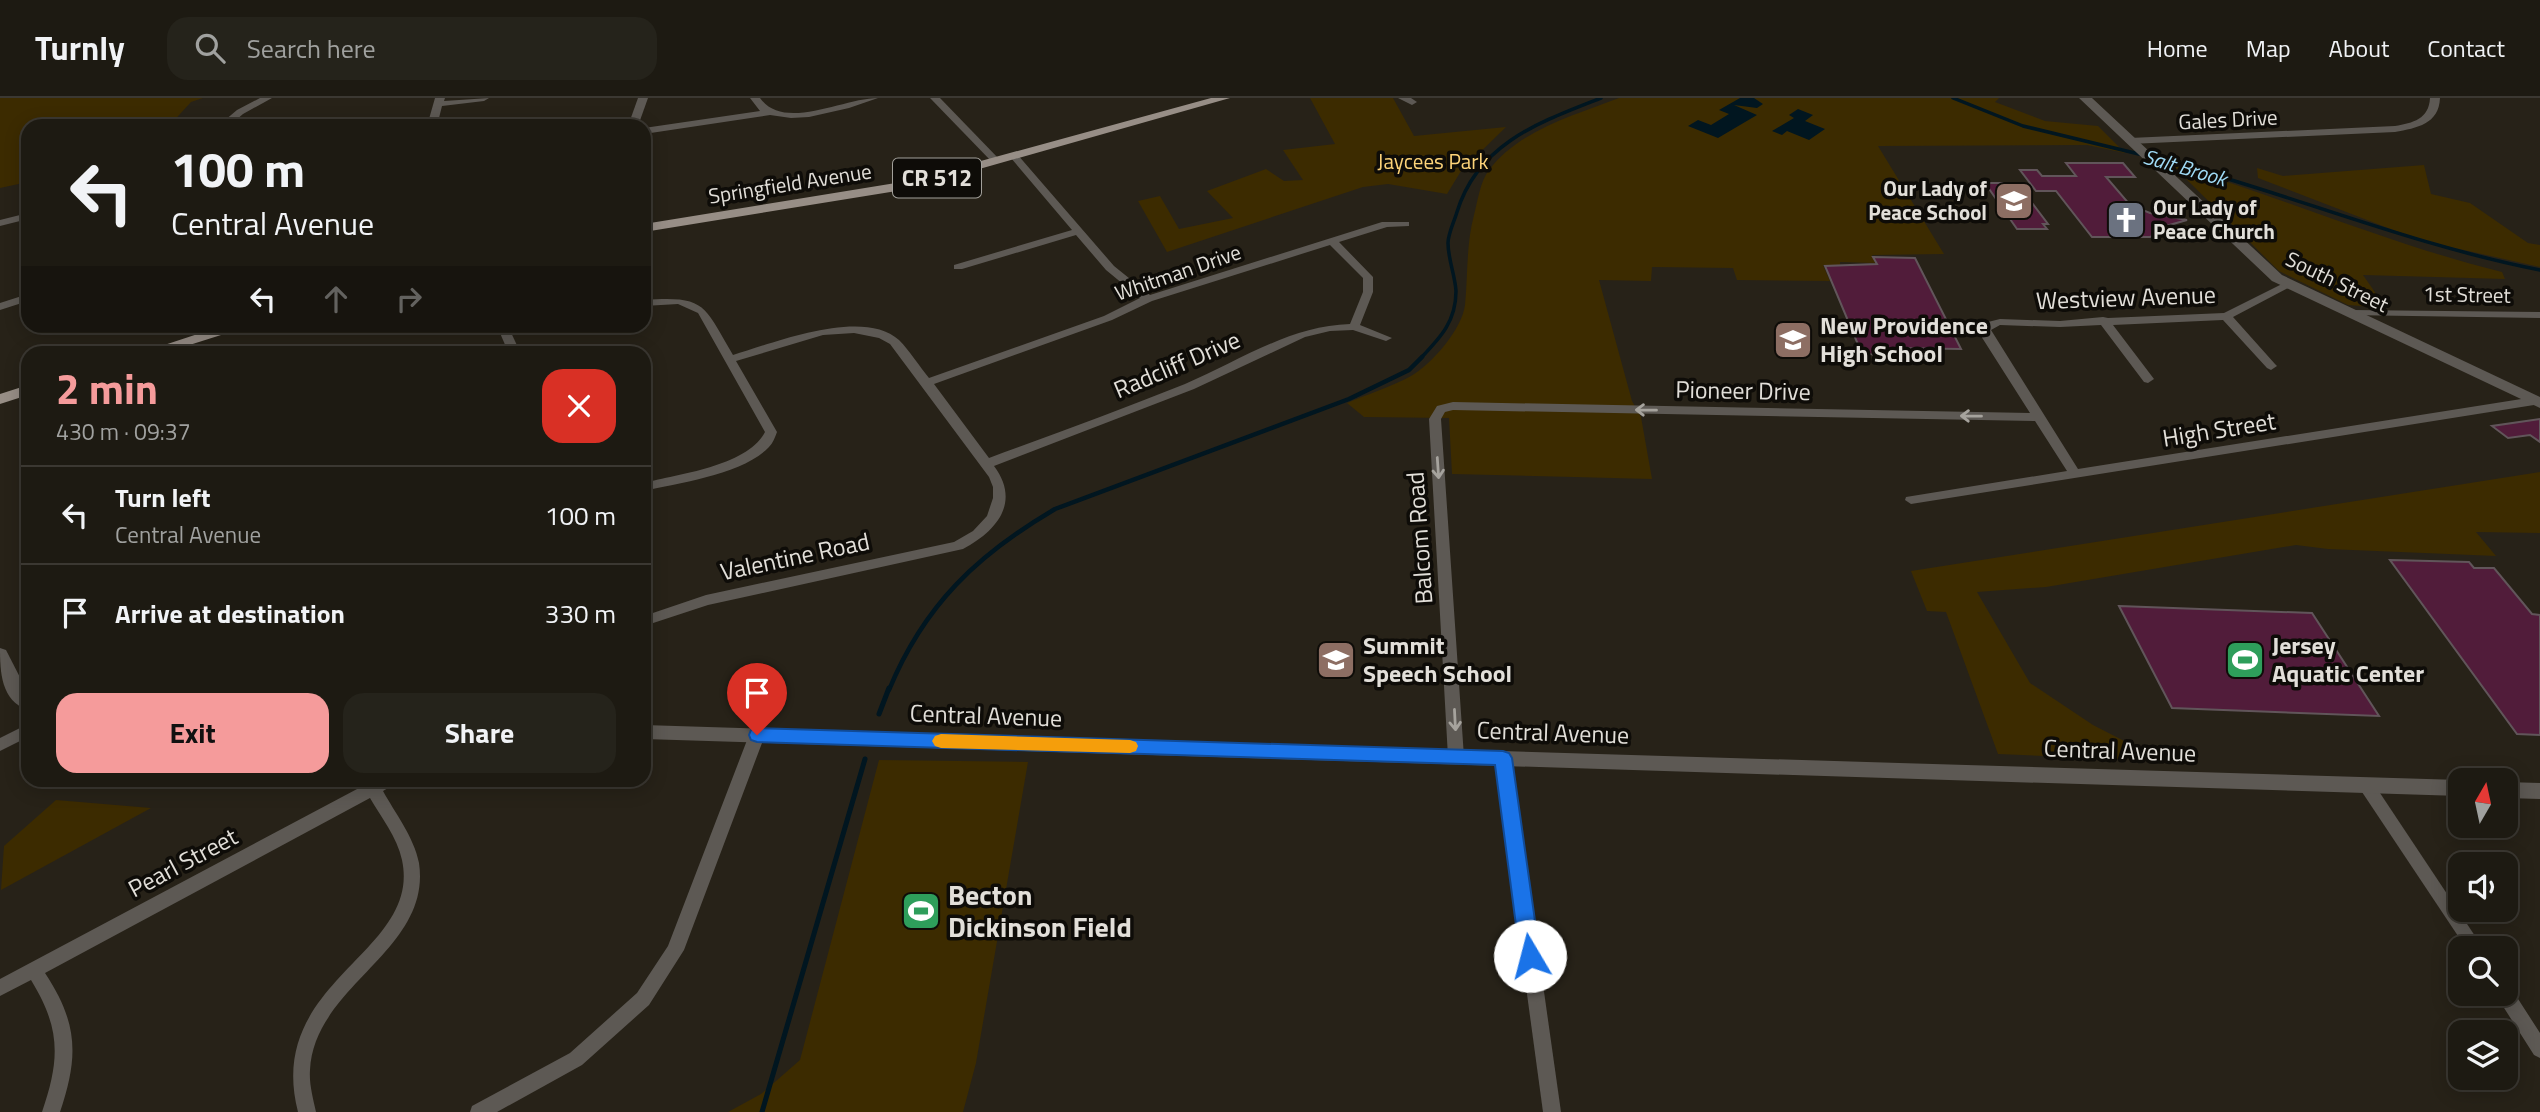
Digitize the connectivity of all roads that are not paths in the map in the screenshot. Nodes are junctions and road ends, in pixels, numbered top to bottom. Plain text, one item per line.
1 (267, 98) edge
2 (484, 98) edge
3 (643, 98) edge
4 (755, 98) edge
5 (873, 98) edge
6 (935, 98) edge
7 (1224, 98) edge
8 (2085, 98) edge
9 (2435, 98) edge
10 (439, 101) edge
11 (772, 112) junction
12 (231, 119) edge
13 (434, 119) edge
14 (636, 119) edge
15 (651, 130) edge
16 (2132, 143) junction
17 (1014, 156) junction
18 (996, 161) junction
19 (21, 218) edge
20 (0, 223) edge
21 (1405, 224) dead end
22 (651, 227) edge
23 (1077, 231) junction
24 (1333, 242) junction
25 (958, 267) dead end
26 (2288, 284) junction
27 (1148, 299) junction
28 (21, 300) edge
29 (651, 302) edge
30 (0, 307) edge
31 (2352, 313) junction
32 (2514, 315) junction
33 (2540, 315) edge
34 (2226, 316) junction
35 (2104, 320) junction
36 (2540, 326) edge
37 (1354, 327) junction
38 (212, 333) edge
39 (1386, 338) dead end
40 (170, 346) edge
41 (730, 359) junction
42 (2271, 366) dead end
43 (2148, 379) dead end
44 (927, 383) junction
45 (21, 392) edge
46 (0, 399) edge
47 (2537, 402) edge
48 (1447, 407) joint
49 (2039, 417) junction
50 (986, 464) junction
51 (2075, 474) junction
52 (651, 485) edge
53 (1911, 500) dead end
54 (651, 619) edge
55 (0, 656) edge
56 (21, 697) edge
57 (651, 732) edge
58 (21, 734) edge
59 (757, 735) junction
60 (0, 744) edge
61 (1456, 757) junction
62 (1503, 758) junction
63 (2366, 785) junction
64 (378, 787) edge
65 (383, 787) edge
66 (2448, 788) edge
67 (2518, 790) edge
68 (2540, 791) edge
69 (2467, 936) edge
70 (34, 970) junction
71 (0, 988) edge
72 (2513, 1006) edge
73 (2540, 1049) edge
74 (51, 1112) edge
75 (307, 1112) edge
76 (479, 1112) edge
77 (1552, 1112) edge

1 - 12 street
2 - 10 street
3 - 14 street
4 - 11 street
5 - 11 street
6 - 18 street
7 - 17 main road, Springfield Avenue / CR 512
8 - 16 street, South Street
9 - 16 street, Gales Drive
10 - 13 street
11 - 15 street
16 - 26 street, South Street
17 - 18 main road, Springfield Avenue / CR 512
17 - 23 street
18 - 22 main road, Springfield Avenue / CR 512
19 - 20 street
21 - 24 street, Whitman Drive
23 - 25 street
23 - 27 street
24 - 27 street, Whitman Drive
24 - 37 street
26 - 31 street, South Street
26 - 34 street, Westview Avenue
27 - 44 street, Whitman Drive
28 - 30 street
29 - 41 street
31 - 32 street, 1st Street
31 - 47 street, South Street
32 - 33 street, 1st Street
32 - 36 street
34 - 35 street, Westview Avenue
34 - 42 street
35 - 43 street
35 - 49 street, Westview Avenue
37 - 39 street, Radcliff Drive
37 - 50 street, Radcliff Drive
38 - 40 main road
41 - 44 street
41 - 52 street
44 - 50 street
45 - 46 main road
47 - 51 street, High Street
49 -> 48 street, Pioneer Drive
48 -> 61 street, Balcom Road
49 - 51 street
50 - 54 street, Valentine Road
51 - 53 street, High Street
55 - 56 street
57 - 59 street, Central Avenue
58 - 60 street
59 - 61 street, Central Avenue
59 - 76 street
61 - 62 street, Central Avenue
62 - 63 street, Central Avenue
62 - 77 street
63 - 66 street, Central Avenue
63 - 69 street
64 - 70 street, Pearl Street
65 - 75 street
67 - 68 street
70 - 71 street, Pearl Street
70 - 74 street
72 - 73 street

